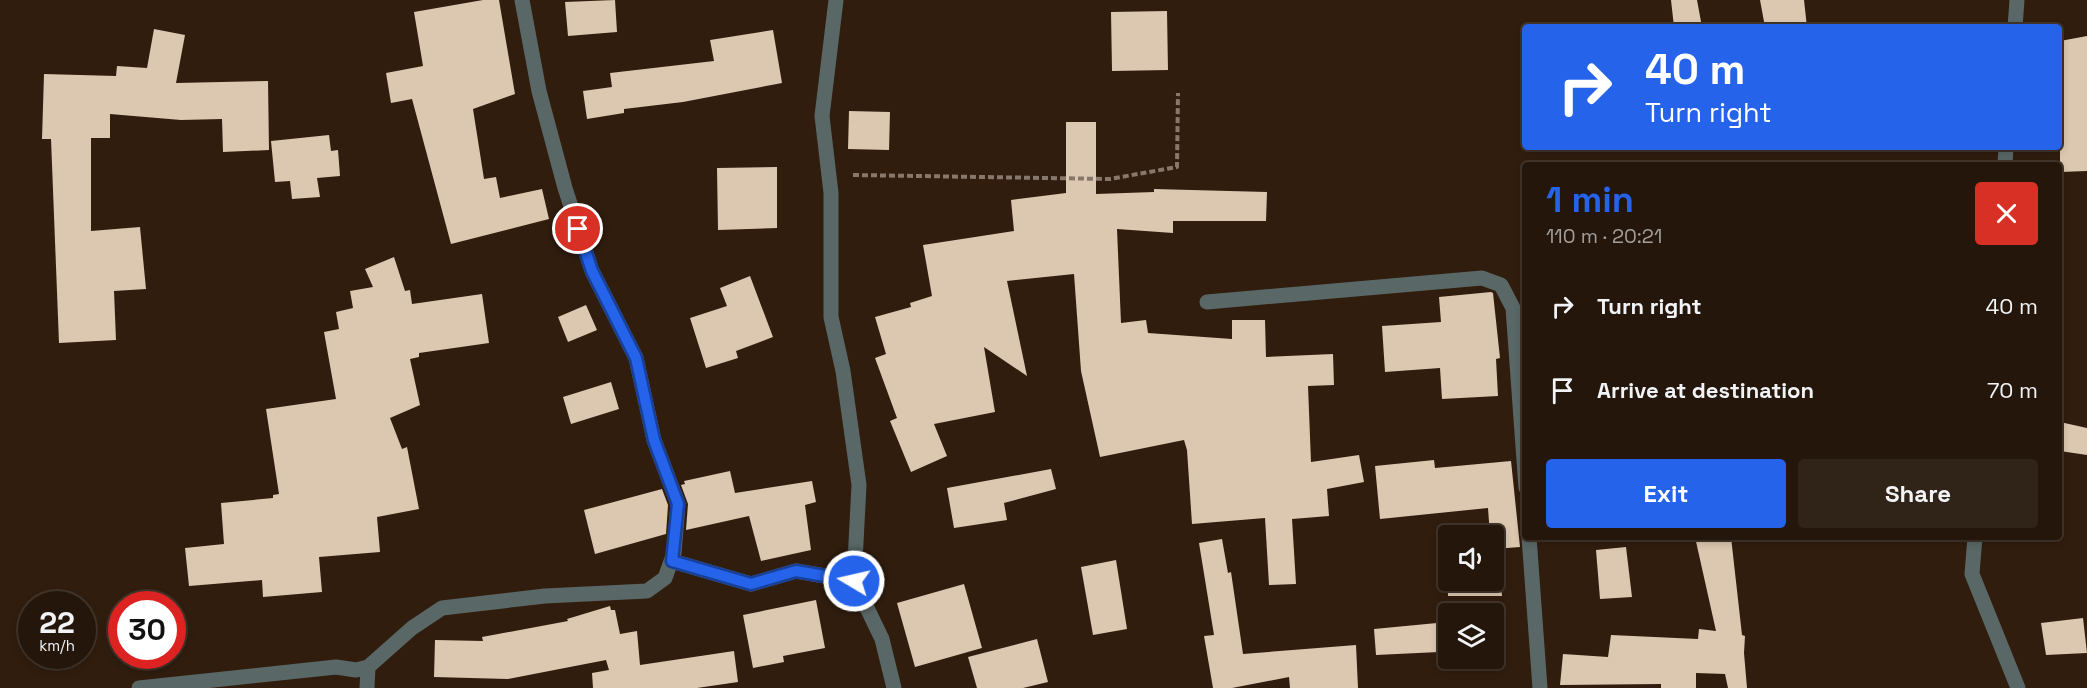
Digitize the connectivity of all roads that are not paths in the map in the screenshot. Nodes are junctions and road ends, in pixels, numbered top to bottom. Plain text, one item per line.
1 (522, 0) edge
2 (836, 0) edge
3 (2017, 0) edge
4 (2015, 24) edge
5 (1207, 302) dead end
6 (1522, 433) edge
7 (1529, 540) edge
8 (1975, 540) edge
9 (672, 561) junction
10 (854, 581) junction
11 (368, 668) junction
12 (139, 688) edge
13 (367, 688) edge
14 (894, 688) edge
15 (1540, 688) edge
16 (2018, 688) edge

1 - 9 street
2 - 10 street
3 - 4 street
5 - 6 street
7 - 15 street
8 - 16 street
9 - 10 street
9 - 11 street
10 - 14 street
11 - 12 street
11 - 13 street

